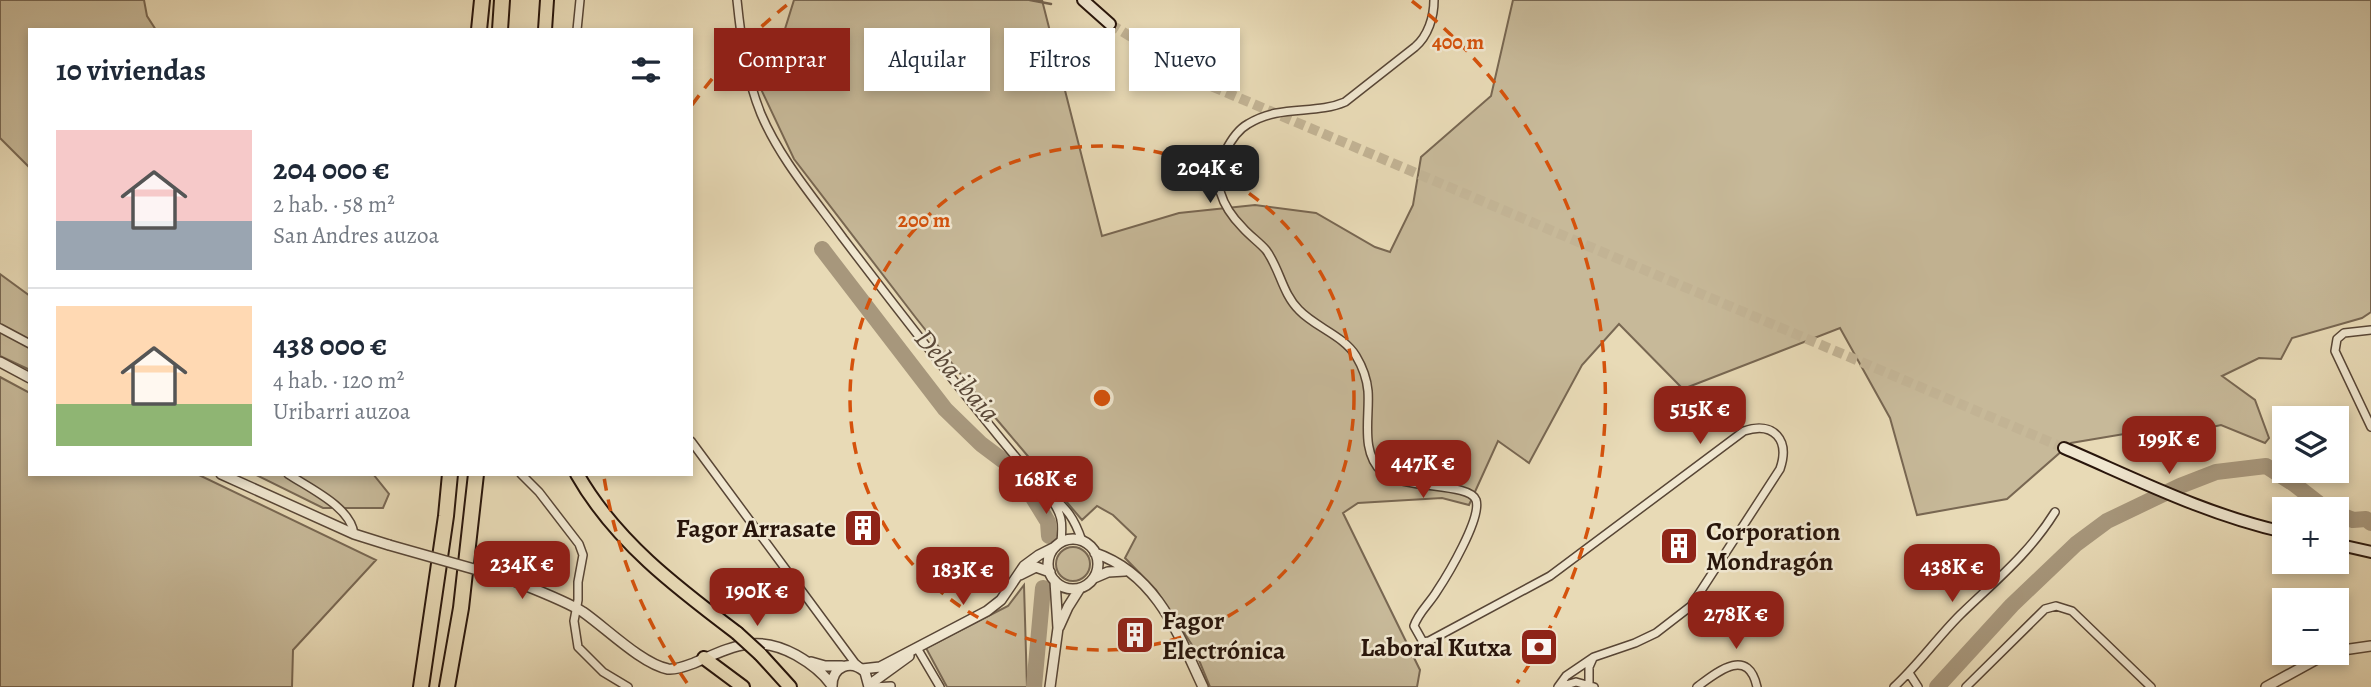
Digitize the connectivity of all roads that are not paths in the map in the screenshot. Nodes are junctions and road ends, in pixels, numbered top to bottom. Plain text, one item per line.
1 (482, 0) edge
2 (502, 0) edge
3 (547, 0) edge
4 (580, 0) edge
5 (737, 0) edge
6 (1083, 0) edge
7 (1434, 0) edge
8 (1110, 24) tunnel mouth
9 (479, 28) edge
10 (500, 28) edge
11 (545, 28) edge
12 (577, 28) edge
13 (0, 328) edge
14 (2371, 330) edge
15 (28, 343) edge
16 (0, 362) edge
17 (28, 377) edge
18 (2371, 427) edge
19 (693, 444) edge
20 (2064, 448) tunnel mouth
21 (225, 476) edge
22 (291, 476) edge
23 (450, 476) edge
24 (476, 476) edge
25 (523, 476) edge
26 (578, 476) edge
27 (1044, 488) junction
28 (2055, 512) dead end
29 (2272, 530) edge
30 (354, 534) junction
31 (1082, 541) junction
32 (1058, 545) junction
33 (2349, 547) edge
34 (1095, 552) junction
35 (2371, 552) edge
36 (1127, 571) junction
37 (1019, 576) junction
38 (1052, 577) junction
39 (1094, 578) junction
40 (1080, 587) junction
41 (576, 608) junction
42 (1058, 628) junction
43 (2371, 646) edge
44 (917, 648) junction
45 (2349, 649) edge
46 (1594, 657) junction
47 (704, 659) junction
48 (806, 661) junction
49 (2306, 665) edge
50 (844, 666) junction
51 (862, 668) junction
52 (891, 669) junction
53 (1909, 673) junction
54 (870, 686) edge
55 (1592, 686) edge
56 (421, 687) edge
57 (447, 687) edge
58 (628, 687) edge
59 (743, 687) edge
60 (790, 687) edge
61 (832, 687) edge
62 (891, 687) edge
63 (940, 687) edge
64 (1050, 687) edge
65 (1203, 687) edge
66 (1559, 687) edge
67 (1697, 687) edge
68 (1757, 687) edge
69 (1894, 687) edge
70 (1918, 687) edge
71 (1966, 687) edge
72 (2151, 687) edge
73 (2266, 687) edge

1 - 9 highway
2 - 10 highway
3 - 11 main road
4 - 12 street
5 - 27 street
6 - 8 main road
7 - 46 street
13 - 15 street
14 - 18 street
16 - 17 street
19 - 51 street
20 - 29 main road
21 - 30 street
22 - 30 street
23 - 56 highway
24 - 57 highway
25 - 41 street
26 - 60 main road, bridge
27 - 31 street
27 - 32 street
28 - 53 street
30 - 41 street, bridge
31 - 32 street
31 - 34 street
32 - 37 street
32 - 38 street
33 - 35 main road
34 - 36 street
34 - 39 street
36 - 39 street
36 - 65 street
37 - 38 street
37 - 44 street
38 - 40 street
38 - 42 street
39 - 40 street
40 - 42 street
41 - 47 street
41 - 58 street
42 - 64 street
43 - 45 street
44 - 51 street
44 - 52 street
44 - 63 street
46 - 55 street
46 - 66 street
47 - 48 street
47 - 59 main road
48 - 50 street
48 - 61 street
49 - 73 street
50 - 51 street
50 - 61 street
51 - 54 street
52 - 54 street
52 - 62 street
53 - 69 street
53 - 70 street
54 - 62 street
55 - 66 street
67 - 68 street
71 - 72 street

